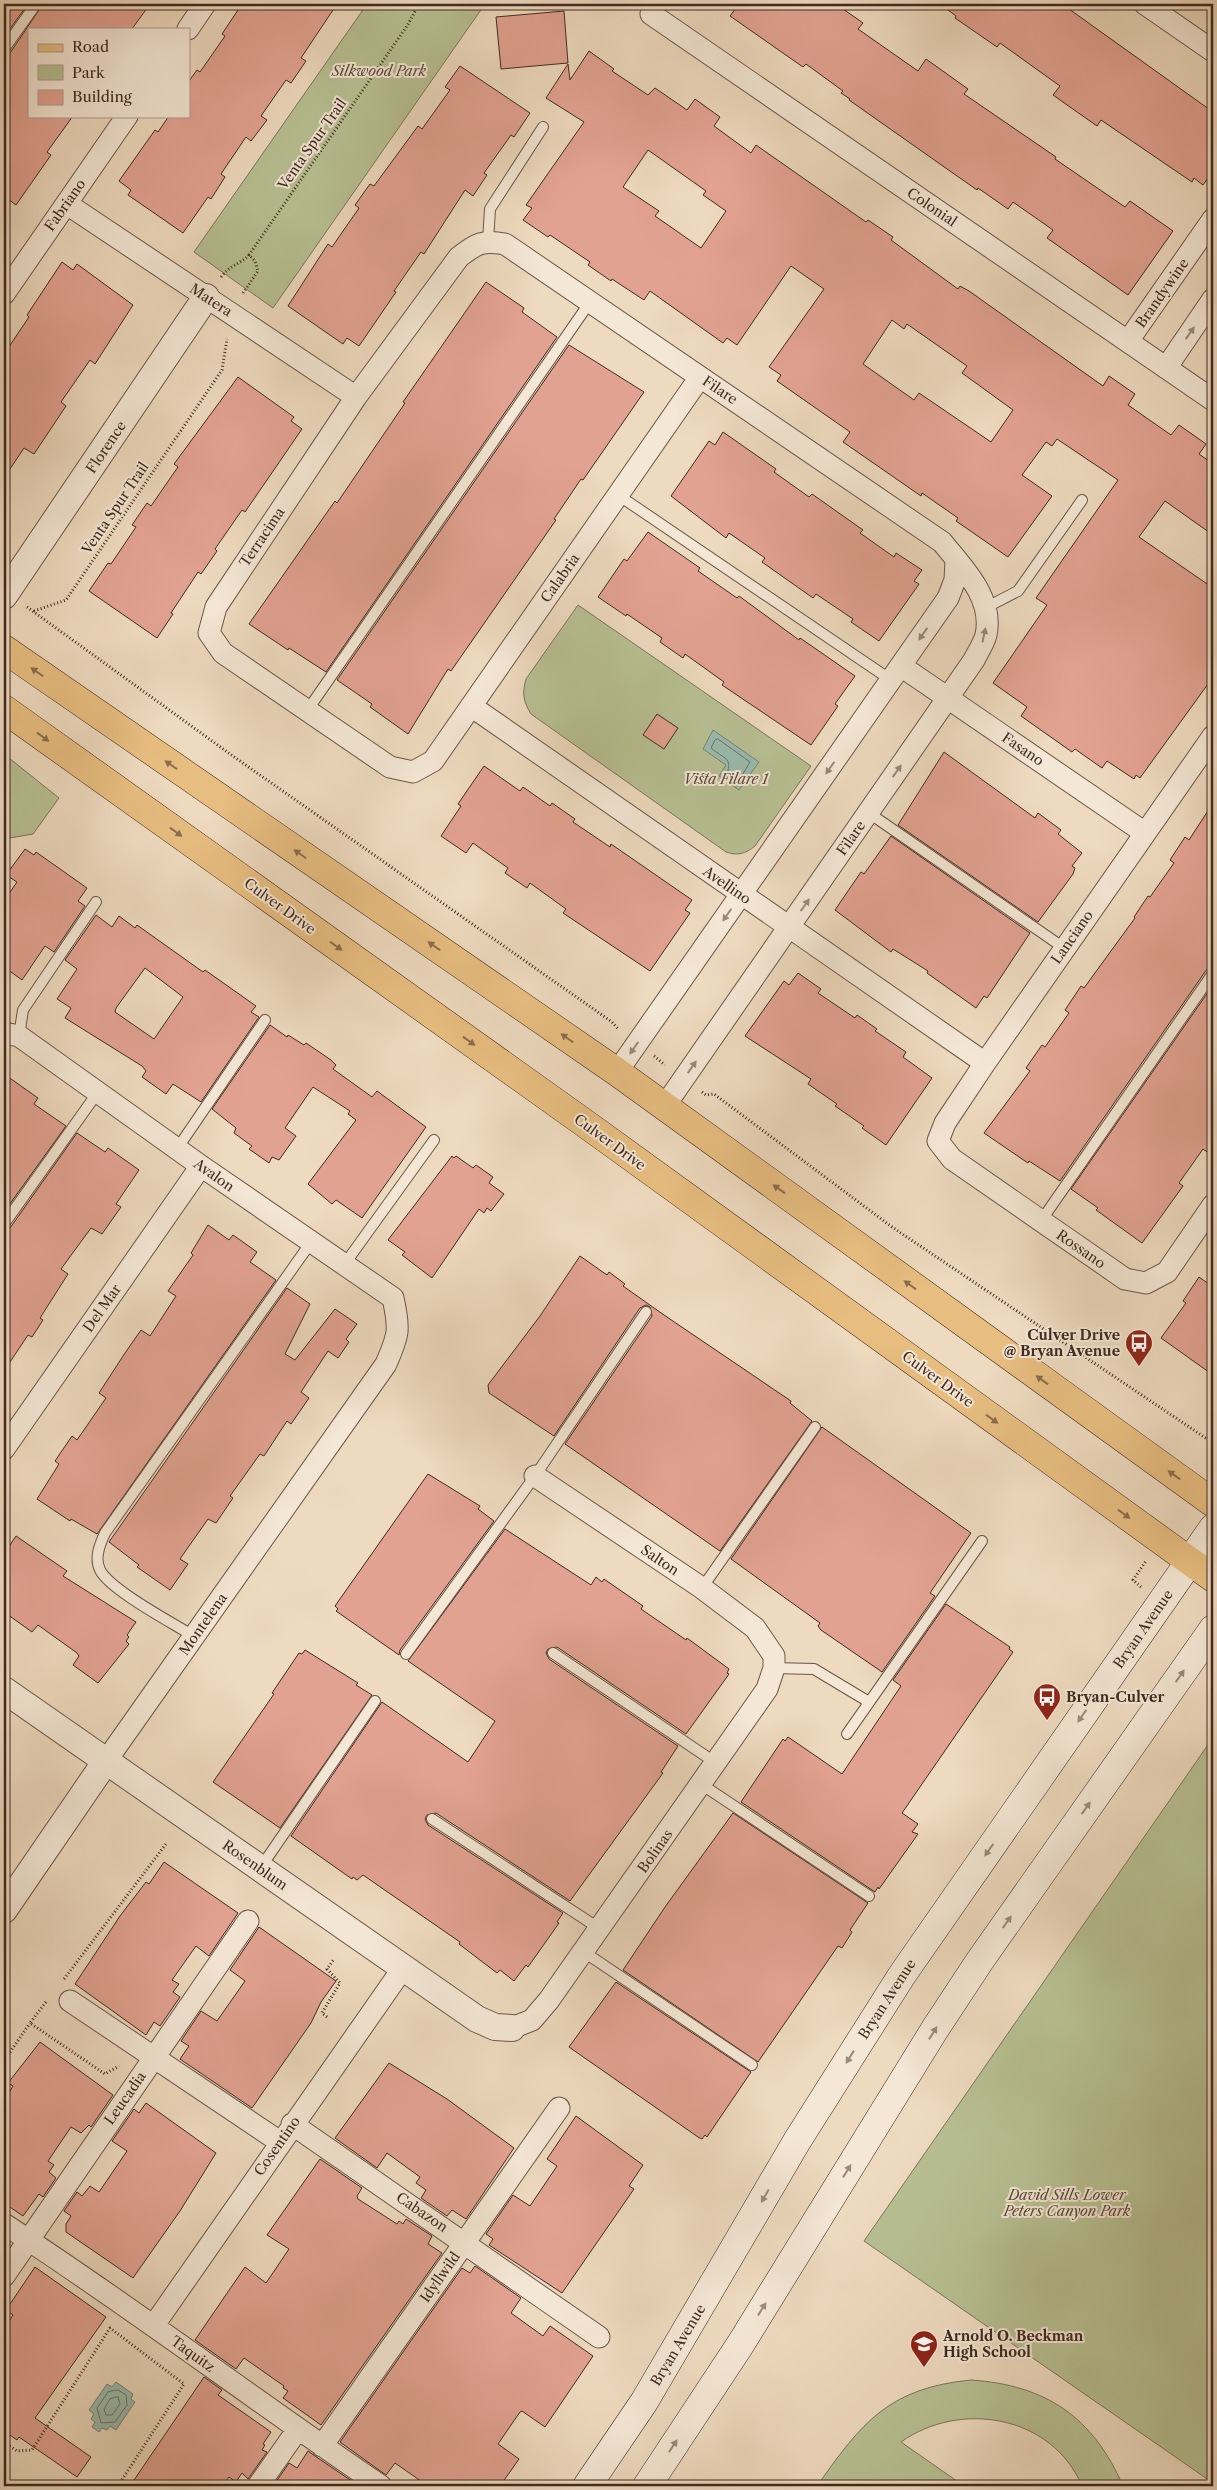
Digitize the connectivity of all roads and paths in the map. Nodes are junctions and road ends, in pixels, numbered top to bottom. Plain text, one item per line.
1 (36, 4) edge
2 (205, 4) edge
3 (419, 4) edge
4 (1145, 4) edge
5 (651, 14) dead end
6 (189, 28) edge
7 (4, 49) edge
8 (1213, 51) edge
9 (126, 118) edge
10 (543, 127) dead end
11 (66, 204) junction
12 (1213, 219) edge
13 (481, 243) junction
14 (249, 255) junction
15 (213, 288) junction
16 (4, 294) edge
17 (243, 296) dead end
18 (1213, 299) edge
19 (590, 302) junction
20 (1128, 341) junction
21 (224, 348) dead end
22 (1166, 368) junction
23 (700, 377) junction
24 (356, 397) junction
25 (1213, 400) edge
26 (618, 495) junction
27 (1082, 500) dead end
28 (956, 560) junction
29 (4, 596) edge
30 (985, 608) junction
31 (34, 611) dead end
32 (4, 649) edge
33 (896, 673) junction
34 (948, 698) junction
35 (471, 706) junction
36 (4, 709) edge
37 (307, 711) junction
38 (1213, 736) edge
39 (414, 772) joint
40 (868, 812) junction
41 (1145, 833) junction
42 (741, 895) junction
43 (96, 902) dead end
44 (789, 928) junction
45 (1064, 948) junction
46 (1213, 973) edge
47 (265, 1020) dead end
48 (12, 1034) edge
49 (985, 1063) junction
50 (617, 1072) junction
51 (98, 1092) junction
52 (664, 1107) junction
53 (434, 1140) dead end
54 (938, 1142) joint
55 (177, 1149) junction
56 (201, 1166) junction
57 (1213, 1205) edge
58 (1041, 1221) junction
59 (4, 1224) edge
60 (312, 1241) junction
61 (344, 1266) junction
62 (646, 1312) dead end
63 (398, 1335) joint
64 (815, 1428) dead end
65 (4, 1449) edge
66 (535, 1476) junction
67 (1213, 1504) edge
68 (1213, 1528) edge
69 (982, 1541) dead end
70 (1190, 1561) junction
71 (1213, 1578) edge
72 (702, 1588) junction
73 (1213, 1629) edge
74 (195, 1636) junction
75 (553, 1653) dead end
76 (406, 1654) dead end
77 (774, 1662) junction
78 (4, 1690) edge
79 (375, 1701) dead end
80 (869, 1702) junction
81 (848, 1734) dead end
82 (106, 1761) junction
83 (716, 1763) junction
84 (701, 1784) junction
85 (432, 1819) dead end
86 (166, 1844) dead end
87 (260, 1868) junction
88 (869, 1896) dead end
89 (4, 1910) edge
90 (248, 1921) dead end
91 (600, 1929) junction
92 (584, 1952) junction
93 (334, 1959) dead end
94 (403, 1968) junction
95 (65, 1993) joint
96 (48, 2000) dead end
97 (327, 2017) dead end
98 (30, 2023) junction
99 (512, 2028) joint
100 (154, 2057) junction
101 (4, 2061) edge
102 (127, 2064) dead end
103 (752, 2065) dead end
104 (559, 2108) dead end
105 (292, 2124) junction
106 (280, 2142) junction
107 (4, 2224) edge
108 (28, 2240) junction
109 (465, 2242) junction
110 (4, 2276) edge
111 (154, 2325) junction
112 (599, 2337) dead end
113 (298, 2430) junction
114 (4, 2442) edge
115 (322, 2446) junction
116 (118, 2486) edge
117 (258, 2486) edge
118 (381, 2486) edge
119 (586, 2486) edge
120 (646, 2486) edge

1 - 7 lane
2 - 6 street
3 - 14 path, Venta Spur Trail
4 - 8 street
5 - 20 street, Colonial
9 - 11 street, Fabriano
10 - 13 lane
11 - 15 street, Matera
11 - 16 street, Fabriano
12 - 20 street, Brandywine
13 - 19 street, Filare
13 - 24 street, Terracima
14 - 15 path
14 - 17 path
15 - 24 street, Matera
15 - 29 street, Florence
22 -> 18 street
19 - 23 street, Filare
19 - 37 lane
20 - 22 street, Colonial
21 - 31 path, Venta Spur Trail
22 - 25 street, Colonial
23 - 26 street, Calabria
23 - 28 street, Filare
24 - 37 street, Terracima
26 - 33 lane
26 - 35 street, Calabria
27 - 30 lane
28 - 30 street, Filare
28 -> 33 street
34 -> 30 street, Filare
50 -> 32 main road
33 - 34 street, Fasano
33 -> 42 street
40 -> 34 street, Filare
34 - 41 street, Fasano
35 - 39 street, Calabria
35 - 42 street, Avellino
36 -> 70 main road, Culver Drive
37 - 39 street, Terracima
38 - 41 street, Lanciano
44 -> 40 street, Filare
40 - 45 lane
41 - 45 street, Lanciano
42 - 44 street, Avellino
42 -> 50 street
43 - 48 lane
44 - 49 street, Avellino
52 -> 44 street, Filare
45 - 49 street, Lanciano
46 - 58 lane
47 - 55 lane
48 - 51 street, Avalon
49 - 54 street, Lanciano
50 - 52 main road
51 - 55 street, Avalon
51 - 59 lane
67 -> 52 main road
53 - 61 lane
54 - 58 street, Rossano
55 - 56 street, Avalon
56 - 60 street, Avalon
56 - 65 street, Del Mar
57 - 58 street, Rossano
60 - 61 street, Avalon
60 - 74 lane
61 - 63 street, Avalon
62 - 66 lane
63 - 74 street, Montelena
64 - 72 lane
66 - 72 street, Salton
66 - 76 lane
68 - 70 main road, Bryan Avenue
69 - 80 lane
70 - 71 main road, Culver Drive
70 -> 119 main road, Bryan Avenue
72 - 77 street, Salton
120 -> 73 main road
74 - 82 street, Montelena
75 - 83 lane
77 - 80 lane
77 - 83 street, Bolinas
78 - 82 street, Rosenblum
79 - 87 lane
80 - 81 lane
82 - 87 street, Rosenblum
82 - 89 street, Montelena
83 - 84 street, Bolinas
84 - 88 lane
84 - 91 street, Bolinas
85 - 91 lane
86 - 95 path
87 - 94 street, Rosenblum
90 - 100 street, Leucadia
91 - 92 street, Bolinas
92 - 99 street, Bolinas
92 - 103 lane
93 - 97 path
94 - 99 street, Rosenblum
94 - 105 street, Cosentino
95 - 100 street
96 - 98 path
98 - 101 path
98 - 102 path
100 - 106 street
100 - 108 street, Leucadia
104 - 109 street, Idyllwild
105 - 106 street, Cosentino
105 - 109 street, Cabazon
106 - 111 street, Cosentino
107 - 108 street, Taquitz
108 - 110 street, Leucadia
108 - 111 street, Taquitz
109 - 112 street, Cabazon
109 - 115 street, Idyllwild
111 - 113 street, Taquitz
113 - 115 street, Taquitz
113 - 117 street
114 - 116 path
115 - 118 street, Taquitz

